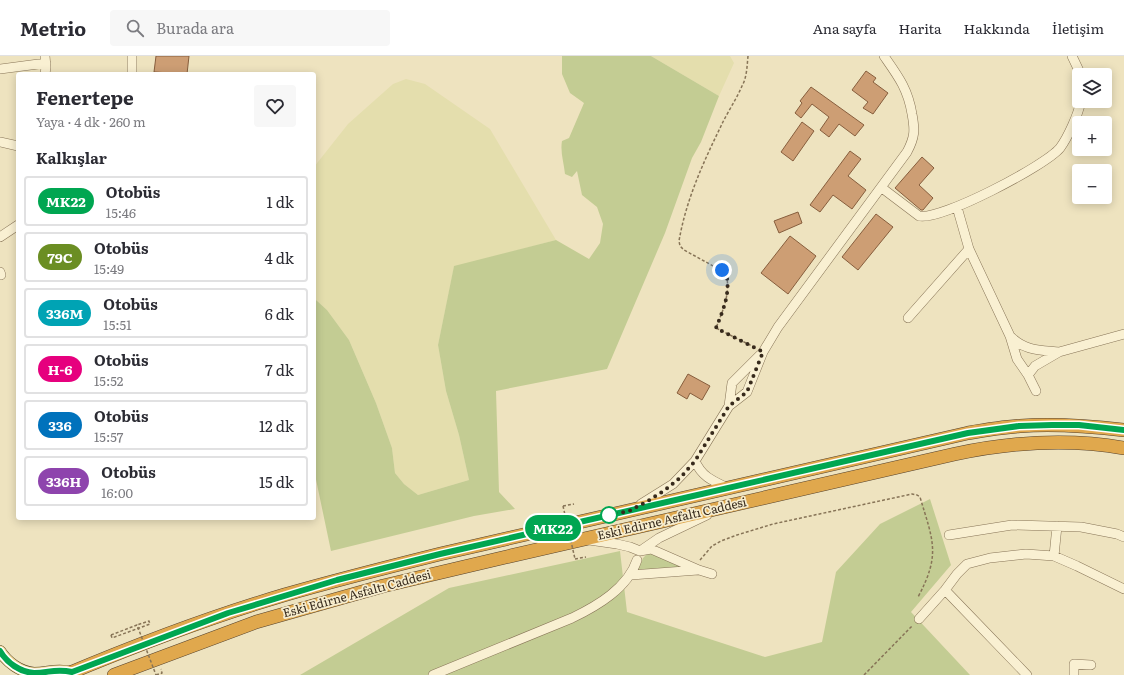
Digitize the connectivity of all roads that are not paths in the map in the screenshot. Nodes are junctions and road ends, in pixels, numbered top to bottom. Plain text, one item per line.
1 (132, 56) edge
2 (884, 56) edge
3 (1072, 56) edge
4 (46, 60) edge
5 (1078, 68) edge
6 (0, 69) edge
7 (44, 72) edge
8 (132, 72) edge
9 (1078, 108) edge
10 (0, 142) edge
11 (16, 146) edge
12 (882, 188) junction
13 (957, 207) junction
14 (16, 225) edge
15 (0, 237) edge
16 (969, 249) junction
17 (908, 318) dead end
18 (1124, 334) edge
19 (1010, 336) junction
20 (763, 352) junction
21 (1059, 352) junction
22 (1028, 375) junction
23 (1036, 391) dead end
24 (729, 406) junction
25 (1124, 430) edge
26 (1124, 448) edge
27 (695, 461) junction
28 (728, 488) junction
29 (721, 508) junction
30 (629, 511) junction
31 (1057, 526) junction
32 (949, 535) dead end
33 (1124, 538) edge
34 (584, 539) junction
35 (639, 556) junction
36 (1054, 556) junction
37 (697, 569) junction
38 (712, 574) dead end
39 (631, 575) junction
40 (1124, 589) edge
41 (945, 590) junction
42 (918, 619) road end
43 (0, 651) edge
44 (1090, 665) dead end
45 (68, 674) edge
46 (114, 675) edge
47 (433, 675) edge
48 (1027, 675) edge
49 (1074, 675) edge

1 - 8 street
2 - 12 street
3 - 5 street
4 - 6 street
4 - 7 street
9 - 13 street
10 - 11 street
12 - 13 street
12 - 20 street
13 - 16 street
14 - 15 street
16 - 17 street
16 - 19 street
18 - 21 street
19 - 21 street
19 - 22 street
20 - 24 street
20 - 24 street
21 - 22 street
22 - 23 street
24 - 27 street
25 - 28 highway, Eski Edirne Asfaltı Caddesi
26 - 29 highway, Eski Edirne Asfaltı Caddesi
27 - 28 street
27 - 30 street
28 - 30 highway, Eski Edirne Asfaltı Caddesi
29 - 34 highway, Eski Edirne Asfaltı Caddesi
29 - 35 street
30 - 45 highway, Eski Edirne Asfaltı Caddesi
31 - 32 street
31 - 33 street
31 - 36 street
34 - 35 street
34 - 46 highway, Eski Edirne Asfaltı Caddesi
35 - 37 street
35 - 39 street
36 - 40 street
36 - 41 street
37 - 38 street
37 - 39 street
39 - 47 street
41 - 42 street
41 - 48 street
43 - 45 main road
44 - 49 street

